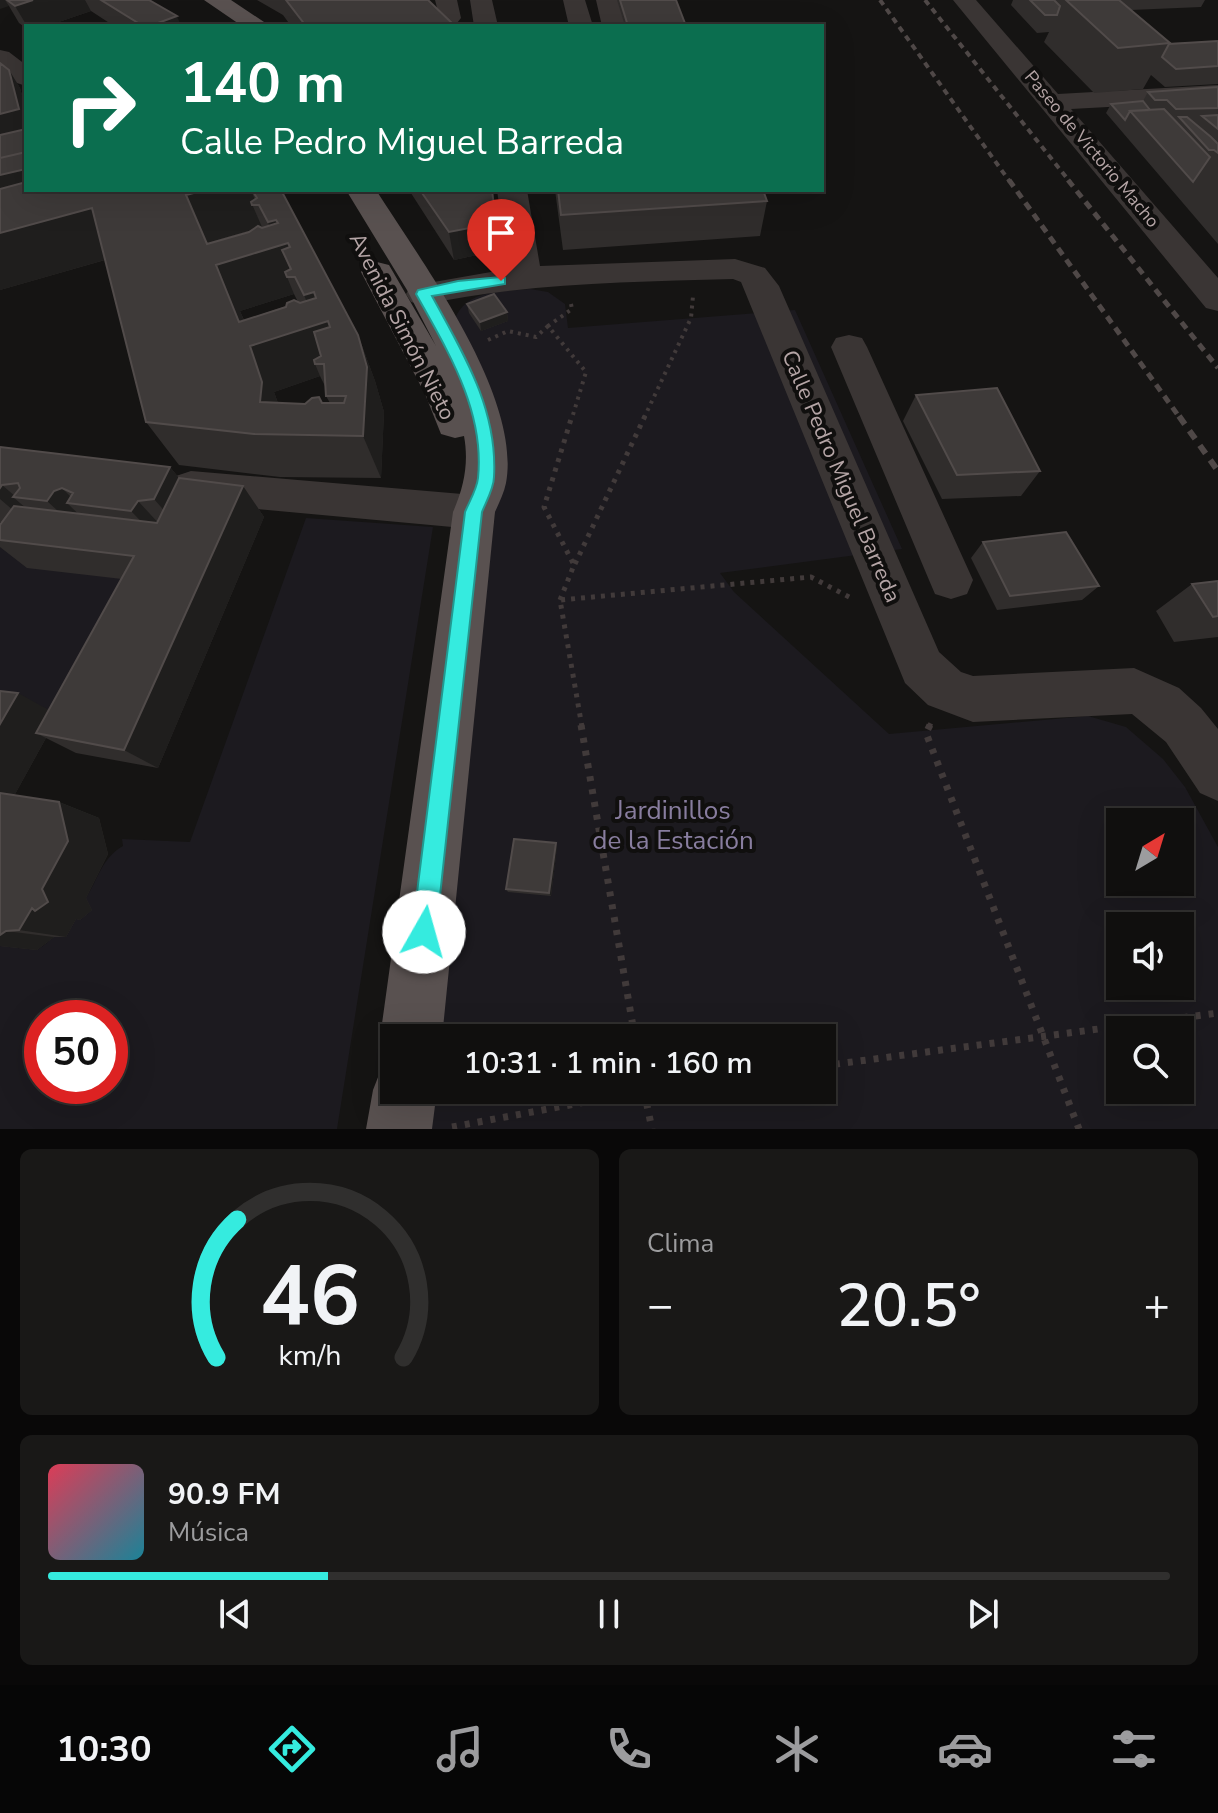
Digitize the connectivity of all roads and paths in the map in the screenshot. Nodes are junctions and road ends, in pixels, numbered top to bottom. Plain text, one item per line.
1 (193, 0) edge
2 (215, 0) edge
3 (481, 0) edge
4 (574, 0) edge
5 (607, 0) edge
6 (964, 0) edge
7 (226, 24) edge
8 (255, 24) edge
9 (486, 24) edge
10 (580, 24) edge
11 (613, 24) edge
12 (0, 57) edge
13 (24, 76) edge
14 (1218, 93) edge
15 (1053, 102) junction
16 (332, 192) edge
17 (362, 192) edge
18 (512, 192) edge
19 (355, 232) junction
20 (695, 270) junction
21 (567, 277) junction
22 (526, 279) junction
23 (423, 294) junction
24 (1218, 300) edge
25 (548, 326) junction
26 (849, 347) dead end
27 (457, 354) junction
28 (444, 394) junction
29 (191, 487) edge
30 (474, 512) junction
31 (574, 565) junction
32 (951, 580) dead end
33 (560, 600) junction
34 (906, 626) junction
35 (945, 689) junction
36 (1218, 775) edge
37 (1218, 1013) edge
38 (413, 1024) edge
39 (633, 1024) edge
40 (1043, 1036) junction
41 (836, 1064) edge
42 (403, 1104) edge
43 (571, 1104) edge
44 (647, 1104) edge
45 (399, 1129) edge
46 (440, 1129) edge
47 (652, 1129) edge
48 (1079, 1129) edge

1 - 7 main road
2 - 8 main road
3 - 9 street
4 - 10 street
5 - 11 street
6 - 15 street, Paseo de Victorio Macho
12 - 13 street
14 - 15 street
15 - 24 street, Paseo de Victorio Macho
16 - 19 main road, Avenida Simón Nieto
17 - 23 main road, Avenida Simón Nieto
18 - 22 street
19 - 23 main road
19 - 28 main road, Avenida Simón Nieto
20 - 21 street, Calle Pedro Miguel Barreda
20 - 31 path
20 - 34 street, Calle Pedro Miguel Barreda
21 - 22 street, Calle Pedro Miguel Barreda
21 - 25 path
22 - 23 street, Calle Pedro Miguel Barreda
23 - 27 main road, Avenida Simón Nieto
23 - 28 main road
25 - 27 path
25 - 31 path
26 - 32 street
27 - 30 main road, Avenida Simón Nieto
28 - 30 main road, Avenida Simón Nieto
29 - 30 street
30 - 38 main road, Avenida Simón Nieto
31 - 33 path
33 - 34 path
33 - 39 path
34 - 35 street, Calle Pedro Miguel Barreda
35 - 36 street
35 - 40 path
37 - 40 path
40 - 41 path
40 - 48 path
42 - 45 main road
43 - 46 path
44 - 47 path

